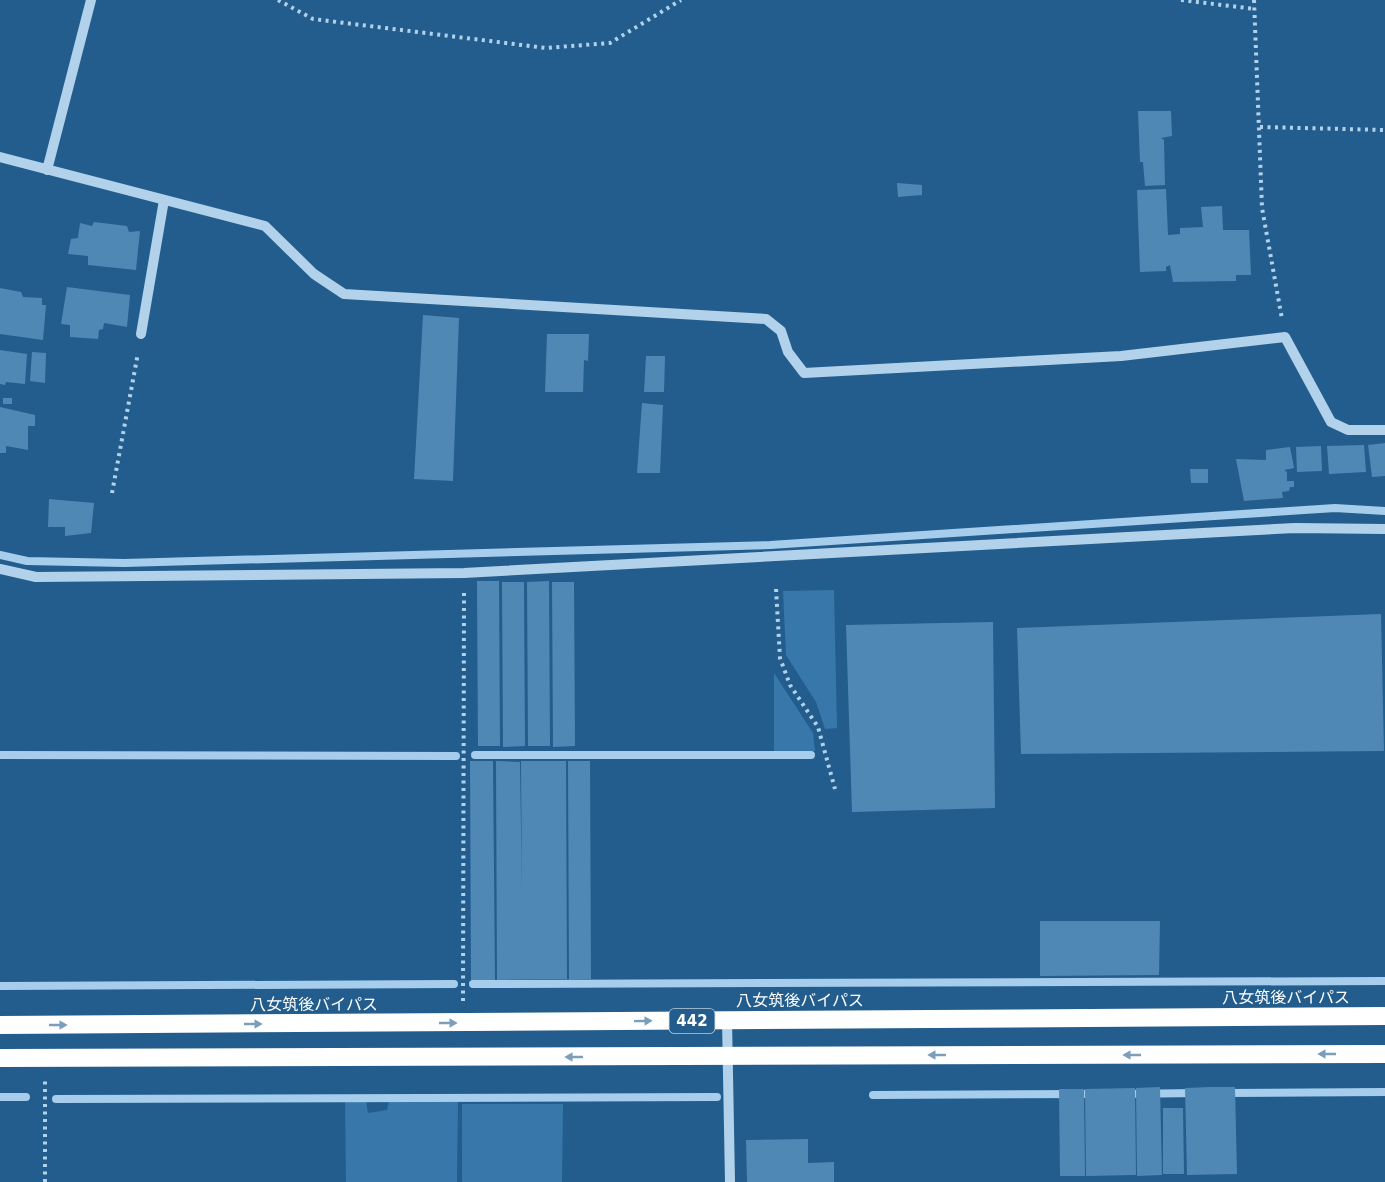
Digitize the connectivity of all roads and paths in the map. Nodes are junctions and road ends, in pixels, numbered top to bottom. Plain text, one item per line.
1 (91, 0) edge
2 (278, 0) edge
3 (681, 0) edge
4 (1181, 0) edge
5 (1254, 0) edge
6 (1255, 9) junction
7 (1260, 127) junction
8 (1385, 130) edge
9 (0, 157) edge
10 (48, 170) junction
11 (164, 200) junction
12 (141, 334) joint
13 (1286, 337) junction
14 (1385, 430) edge
15 (112, 493) dead end
16 (1385, 529) edge
17 (0, 568) edge
18 (464, 573) junction
19 (776, 589) dead end
20 (835, 789) dead end
21 (1385, 1016) edge
22 (726, 1020) junction
23 (463, 1023) junction
24 (0, 1025) edge
25 (1385, 1054) edge
26 (728, 1056) junction
27 (45, 1057) junction
28 (0, 1058) edge
29 (45, 1182) edge
30 (730, 1182) edge

1 - 10 street
2 - 3 path
4 - 6 path
5 - 6 path
6 - 7 path
7 - 8 path
7 - 13 path
9 - 10 street
10 - 11 street
11 - 12 street
11 - 13 street
12 - 15 path
13 - 14 street
16 - 18 street
17 - 18 street
18 - 23 path
19 - 20 path
21 - 22 highway, 八女筑後バイパス / 442
23 -> 22 highway, 八女筑後バイパス / 442
22 - 26 street
24 -> 23 highway, 八女筑後バイパス / 442
25 -> 26 highway, 442
26 -> 27 highway, 442
26 - 30 street
27 - 28 highway, 442
27 - 29 path

